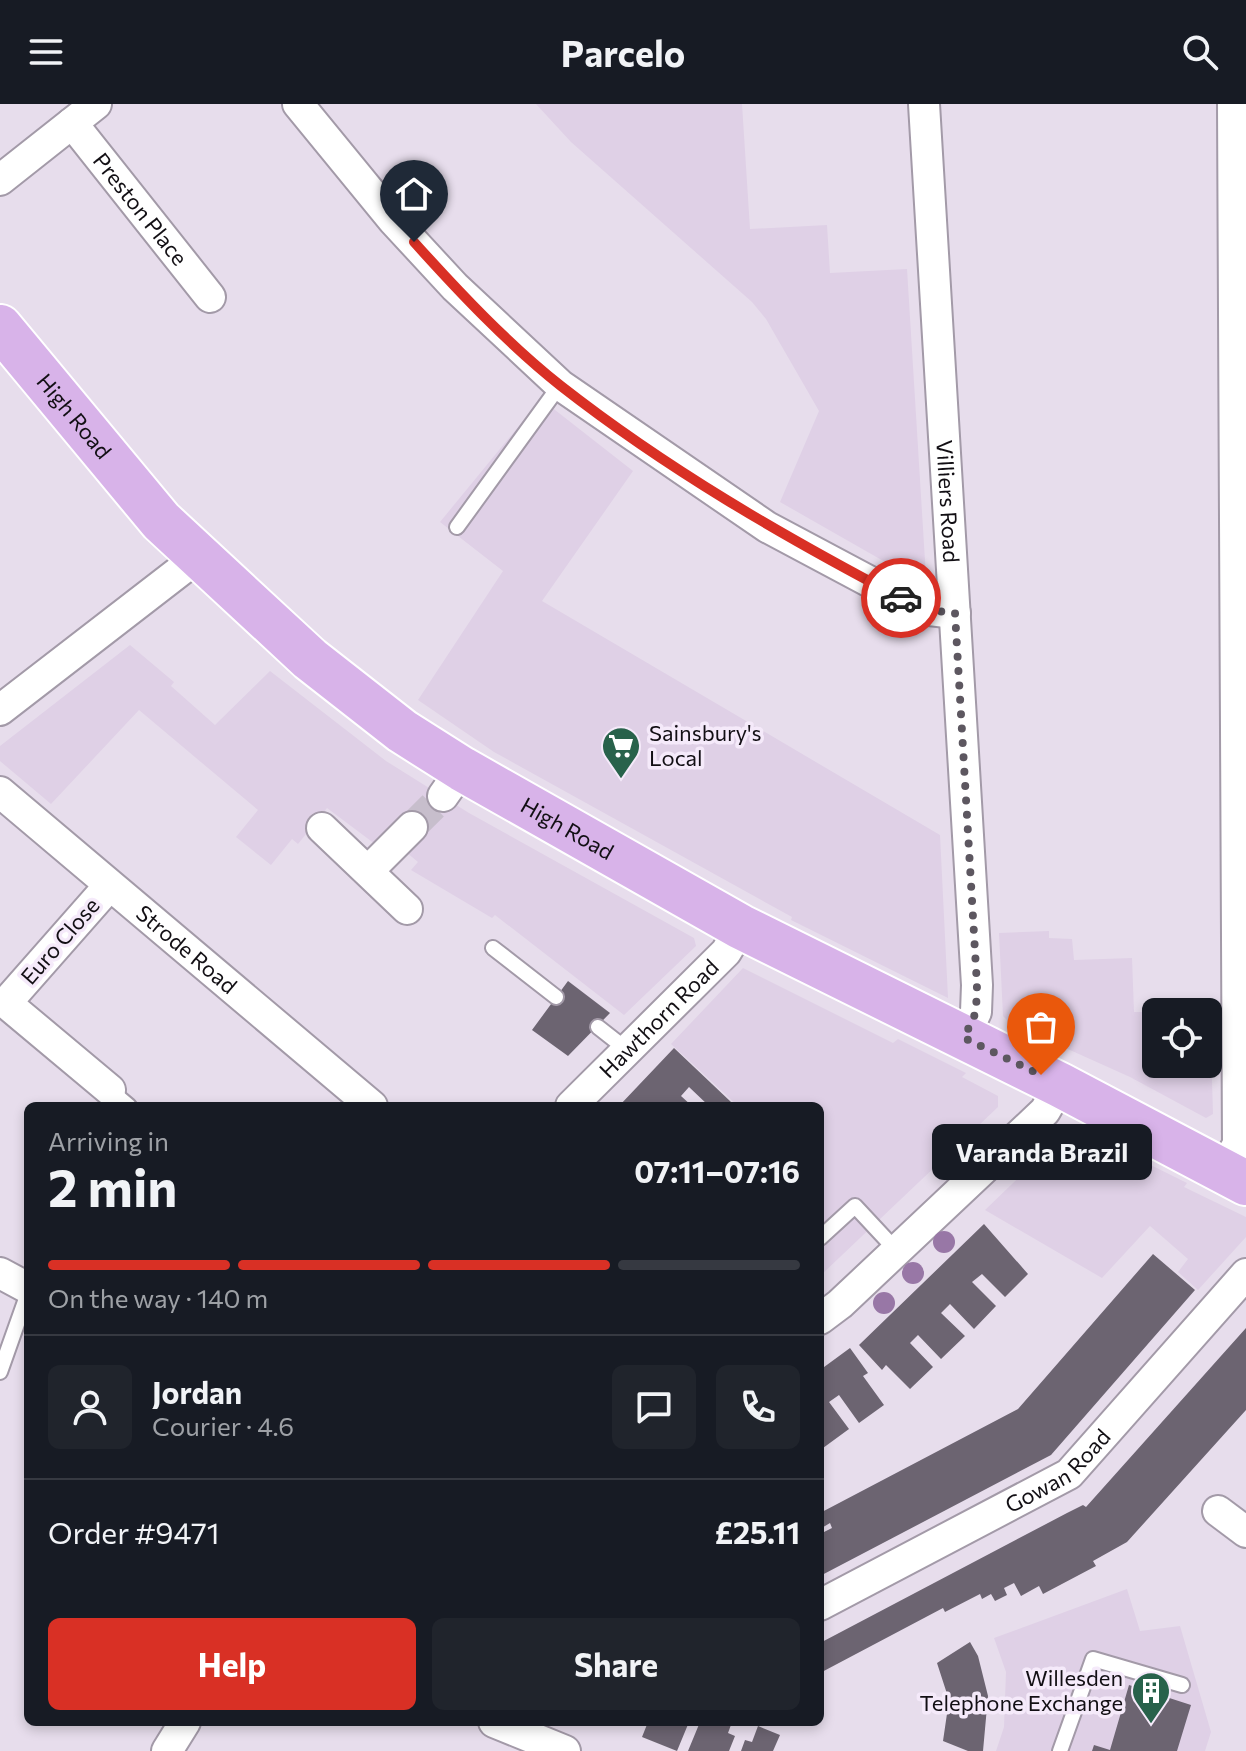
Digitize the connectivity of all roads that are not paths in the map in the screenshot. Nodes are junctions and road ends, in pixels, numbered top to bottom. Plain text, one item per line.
1 (96, 104) edge
2 (298, 104) edge
3 (924, 104) edge
4 (1233, 104) edge
5 (72, 123) junction
6 (0, 180) edge
7 (210, 297) dead end
8 (0, 327) edge
9 (560, 385) junction
10 (457, 527) dead end
11 (198, 557) junction
12 (955, 613) junction
13 (0, 710) edge
14 (0, 792) edge
15 (412, 827) tunnel mouth
16 (322, 828) dead end
17 (368, 871) junction
18 (109, 886) junction
19 (407, 909) dead end
20 (741, 927) junction
21 (493, 948) dead end
22 (556, 997) dead end
23 (3, 1001) edge
24 (598, 1027) dead end
25 (964, 1038) junction
26 (626, 1049) junction
27 (1060, 1085) junction
28 (120, 1098) edge
29 (367, 1102) edge
30 (575, 1102) edge
31 (1235, 1177) edge
32 (824, 1234) edge
33 (896, 1250) junction
34 (0, 1273) edge
35 (1246, 1274) edge
36 (24, 1288) edge
37 (24, 1303) edge
38 (824, 1315) edge
39 (0, 1372) edge
40 (1218, 1511) dead end
41 (1246, 1532) edge
42 (824, 1603) edge
43 (1182, 1685) dead end
44 (183, 1726) edge
45 (504, 1726) edge
46 (167, 1751) edge
47 (565, 1751) edge
48 (1060, 1751) edge

1 - 5 street
2 - 9 street
3 - 12 street, Villiers Road
4 - 31 street
5 - 6 street
5 - 7 street, Preston Place
8 - 11 main road, High Road
9 - 10 lane
9 - 12 street
11 - 13 street
11 - 20 main road, High Road
12 - 25 street, Villiers Road
14 - 18 street, Strode Road
15 - 17 street
16 - 17 street
17 - 19 street
18 - 23 street, Euro Close
18 - 29 street, Strode Road
20 - 25 main road, High Road
20 - 26 street, Hawthorn Road
21 - 22 lane
23 - 28 street, Euro Close
24 - 26 lane
25 - 27 main road, High Road
26 - 30 street, Hawthorn Road
27 - 31 main road, High Road
27 - 33 street
32 - 33 lane
33 - 38 street
34 - 36 street
35 - 42 street, Gowan Road
37 - 39 lane
40 - 41 street
43 - 48 lane
44 - 46 street
45 - 47 street

